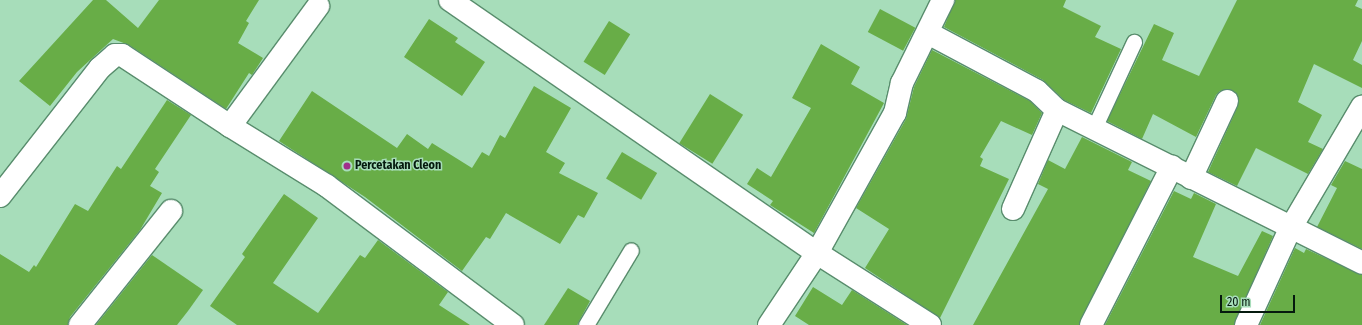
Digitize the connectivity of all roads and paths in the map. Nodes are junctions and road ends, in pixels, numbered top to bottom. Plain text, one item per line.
1 (450, 0) edge
2 (943, 0) edge
3 (318, 6) dead end
4 (928, 33) junction
5 (1134, 42) dead end
6 (1227, 100) dead end
7 (1362, 107) edge
8 (1057, 110) junction
9 (230, 126) junction
10 (1094, 128) junction
11 (1172, 167) junction
12 (1192, 178) junction
13 (0, 196) edge
14 (1014, 209) dead end
15 (171, 211) dead end
16 (1290, 229) junction
17 (631, 250) dead end
18 (817, 253) junction
19 (1362, 263) edge
20 (503, 323) edge
21 (80, 325) edge
22 (586, 325) edge
23 (769, 325) edge
24 (930, 325) edge
25 (1091, 325) edge
26 (1246, 325) edge

1 - 18 street
2 - 4 street
3 - 9 street
4 - 8 street
4 - 18 street
5 - 10 lane
6 - 12 street
7 - 16 street
8 - 10 street
8 - 14 street
9 - 13 street
9 - 20 street
10 - 11 street
11 - 12 street
11 - 25 street
12 - 16 street
15 - 21 street
16 - 19 street
16 - 26 street
17 - 22 lane
18 - 23 street
18 - 24 street

